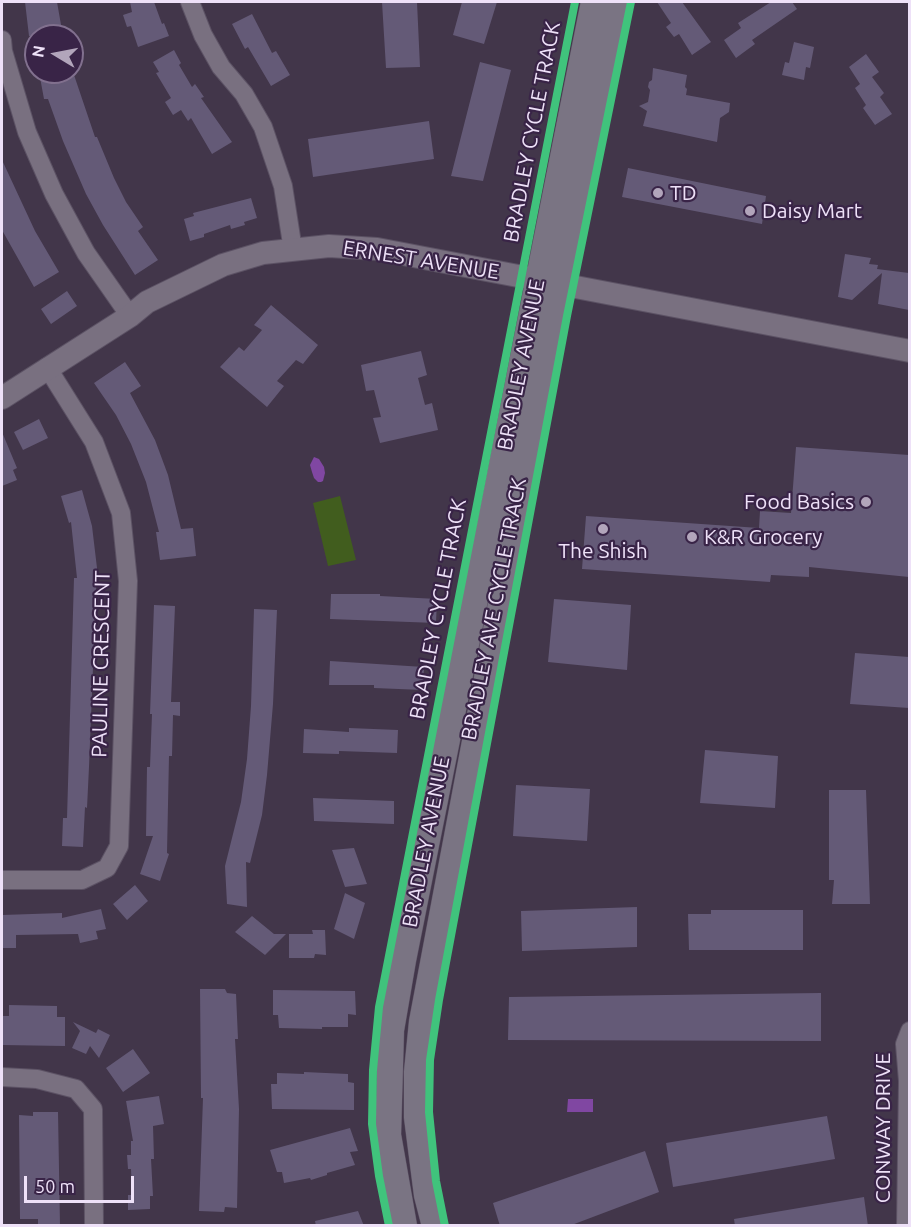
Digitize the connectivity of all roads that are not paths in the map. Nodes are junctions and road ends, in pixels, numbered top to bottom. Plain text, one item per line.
1 (190, 2) edge
2 (594, 2) edge
3 (620, 2) edge
4 (2, 40) edge
5 (293, 250) junction
6 (550, 283) junction
7 (130, 316) junction
8 (909, 351) edge
9 (47, 367) junction
10 (2, 398) edge
11 (2, 880) edge
12 (909, 1030) edge
13 (2, 1077) edge
14 (909, 1081) edge
15 (94, 1226) edge
16 (404, 1226) edge
17 (435, 1226) edge
18 (906, 1226) edge

1 - 5 street
2 - 6 main road, BRADLEY AVENUE
3 - 6 main road, BRADLEY AVENUE
4 - 7 street
5 - 6 street, ERNEST AVENUE
5 - 7 street, ERNEST AVENUE
6 - 8 street, ERNEST AVENUE
6 - 16 main road, BRADLEY AVENUE
6 - 17 main road, BRADLEY AVENUE
7 - 9 street, ERNEST AVENUE
9 - 10 street, ERNEST AVENUE
9 - 11 street, PAULINE CRESCENT
12 - 14 street, CONWAY DRIVE
13 - 15 street
14 - 18 street, CONWAY DRIVE

